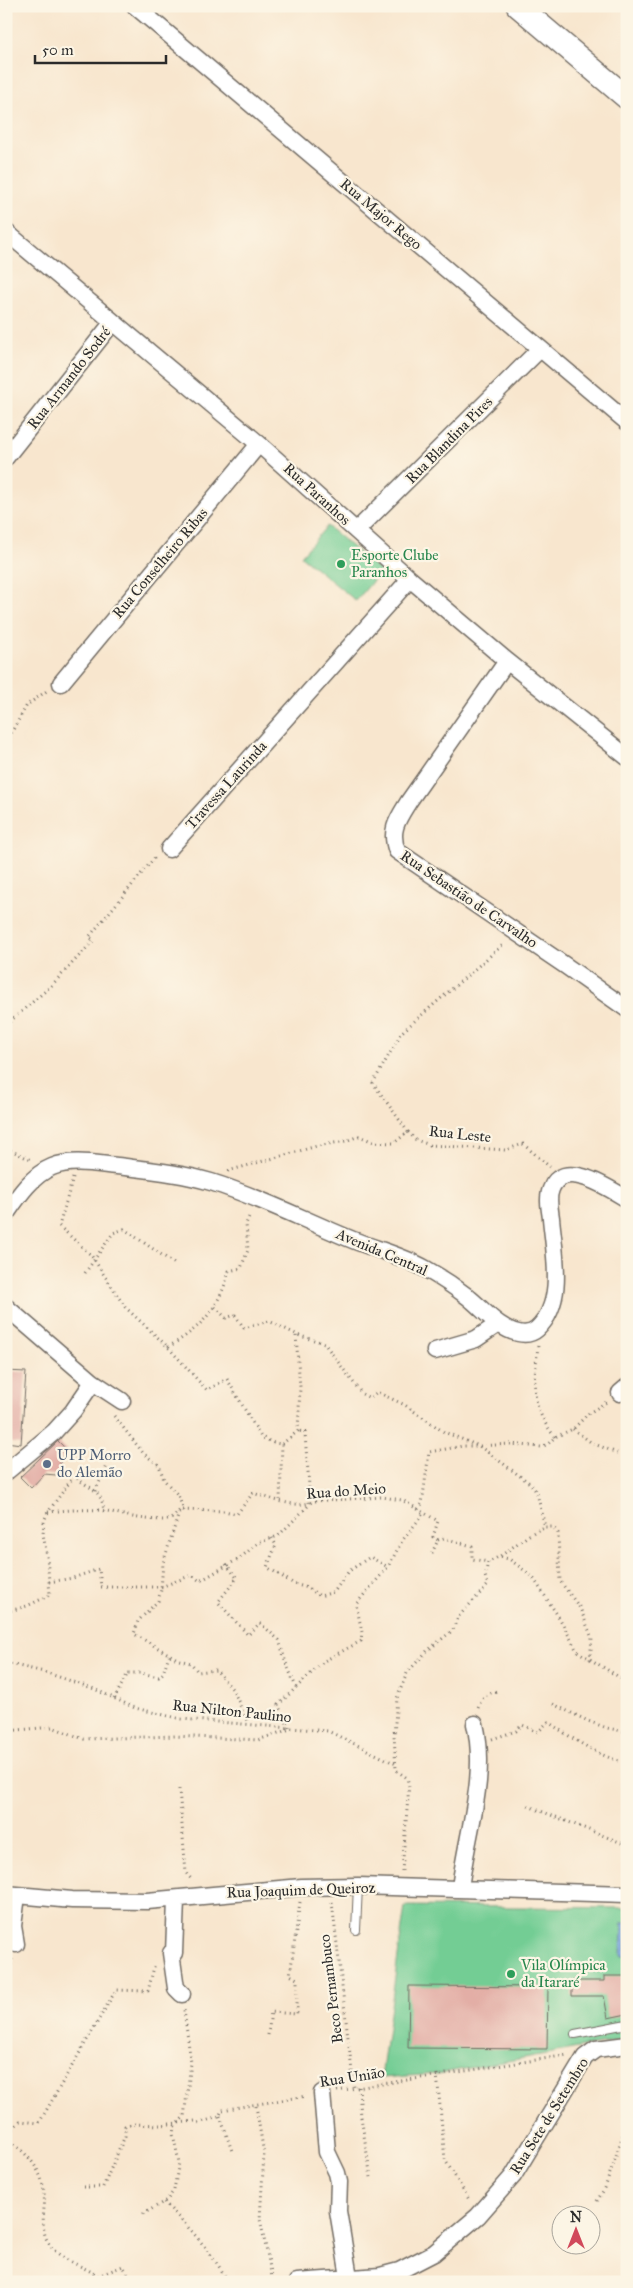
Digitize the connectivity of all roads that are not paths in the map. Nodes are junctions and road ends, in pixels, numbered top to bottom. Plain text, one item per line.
1 (135, 6) edge
2 (518, 6) edge
3 (627, 98) edge
4 (6, 232) edge
5 (113, 322) junction
6 (540, 349) junction
7 (627, 422) edge
8 (259, 444) junction
9 (6, 457) edge
10 (357, 530) junction
11 (410, 579) junction
12 (507, 662) junction
13 (61, 683) road end
14 (627, 757) edge
15 (169, 849) road end
16 (627, 1010) edge
17 (627, 1199) edge
18 (6, 1214) edge
19 (6, 1307) edge
20 (498, 1324) junction
21 (435, 1351) dead end
22 (98, 1385) junction
23 (122, 1401) dead end
24 (6, 1472) edge
25 (475, 1724) road end
26 (358, 1886) junction
27 (460, 1889) junction
28 (627, 1894) edge
29 (12, 1895) edge
30 (176, 1900) junction
31 (356, 1930) dead end
32 (16, 1944) dead end
33 (182, 1994) road end
34 (627, 2024) edge
35 (575, 2034) dead end
36 (627, 2045) edge
37 (322, 2093) road end
38 (349, 2277) junction
39 (297, 2282) edge

1 - 6 street, Rua Major Rego
2 - 3 street
4 - 5 street, Rua Paranhos
5 - 8 street, Rua Paranhos
5 - 9 street, Rua Armando Sodré
6 - 7 street, Rua Major Rego
6 - 10 street, Rua Blandina Pires
8 - 10 street, Rua Paranhos
8 - 13 street, Rua Conselheiro Ribas
10 - 11 street, Rua Paranhos
11 - 12 street, Rua Paranhos
11 - 15 street, Travessa Laurinda
12 - 14 street, Rua Paranhos
12 - 16 street, Rua Sebastião de Carvalho
17 - 20 street, Avenida Central
18 - 20 street, Avenida Central
19 - 22 street
20 - 21 street
22 - 23 street
22 - 24 street
25 - 27 street
26 - 27 street, Rua Joaquim de Queiroz
26 - 30 street, Rua Joaquim de Queiroz
26 - 31 lane
27 - 28 street, Rua Joaquim de Queiroz
29 - 30 street, Rua Joaquim de Queiroz
29 - 32 street
30 - 33 street
34 - 35 lane
36 - 38 street, Rua Sete de Setembro
37 - 38 street
38 - 39 street, Rua Sete de Setembro

